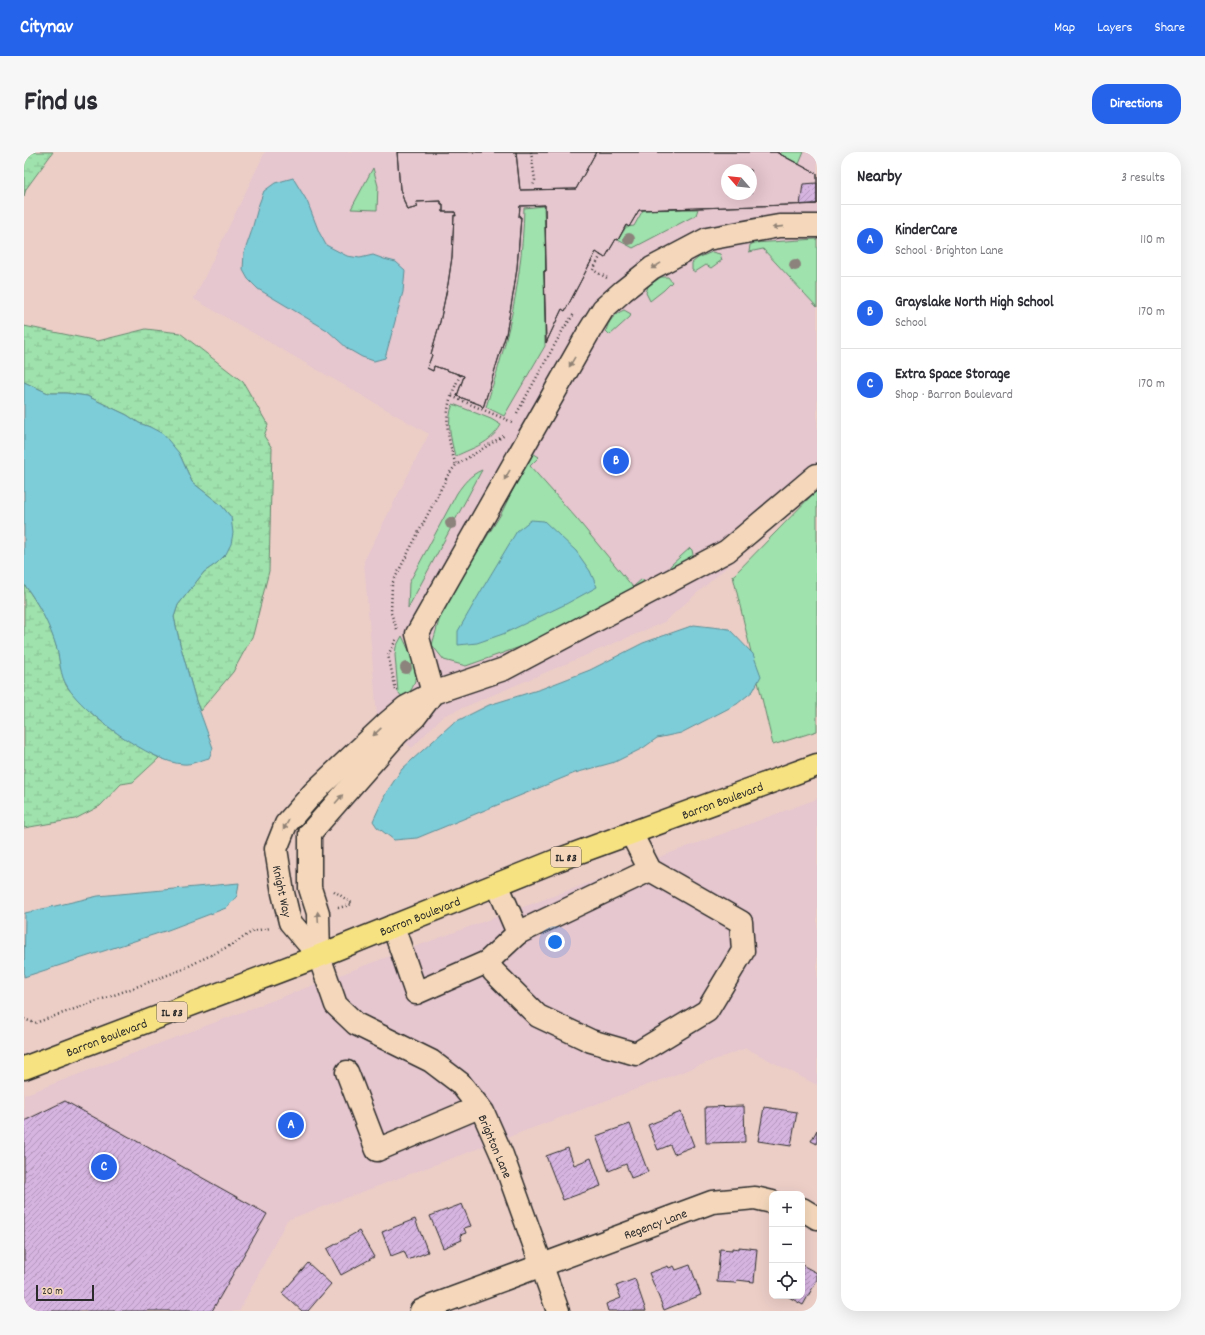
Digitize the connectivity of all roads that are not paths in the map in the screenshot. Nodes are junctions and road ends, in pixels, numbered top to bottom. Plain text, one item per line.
1 (817, 226) edge
2 (817, 475) edge
3 (433, 693) junction
4 (410, 712) junction
5 (817, 765) edge
6 (631, 833) junction
7 (650, 870) junction
8 (497, 884) junction
9 (393, 926) junction
10 (518, 933) junction
11 (319, 956) junction
12 (487, 962) junction
13 (24, 1068) edge
14 (347, 1072) dead end
15 (479, 1107) junction
16 (769, 1201) edge
17 (805, 1211) edge
18 (817, 1218) edge
19 (541, 1265) junction
20 (421, 1311) edge
21 (558, 1311) edge

1 -> 3 street
2 - 3 street
3 - 4 street
11 -> 4 street, Knight Way
4 -> 11 street, Knight Way
5 - 6 main road, Barron Boulevard / IL 83
6 - 7 street
6 - 8 main road, Barron Boulevard / IL 83
7 - 10 street
7 - 12 street
8 - 9 main road, Barron Boulevard / IL 83
8 - 10 street
9 - 11 main road, Barron Boulevard / IL 83
9 - 12 street
10 - 12 street
11 - 13 main road, Barron Boulevard / IL 83
11 - 15 street, Brighton Lane
14 - 15 street
15 - 19 street, Brighton Lane
16 - 19 street, Regency Lane
17 - 18 street
19 - 20 street, Regency Lane
19 - 21 street, Brighton Lane

